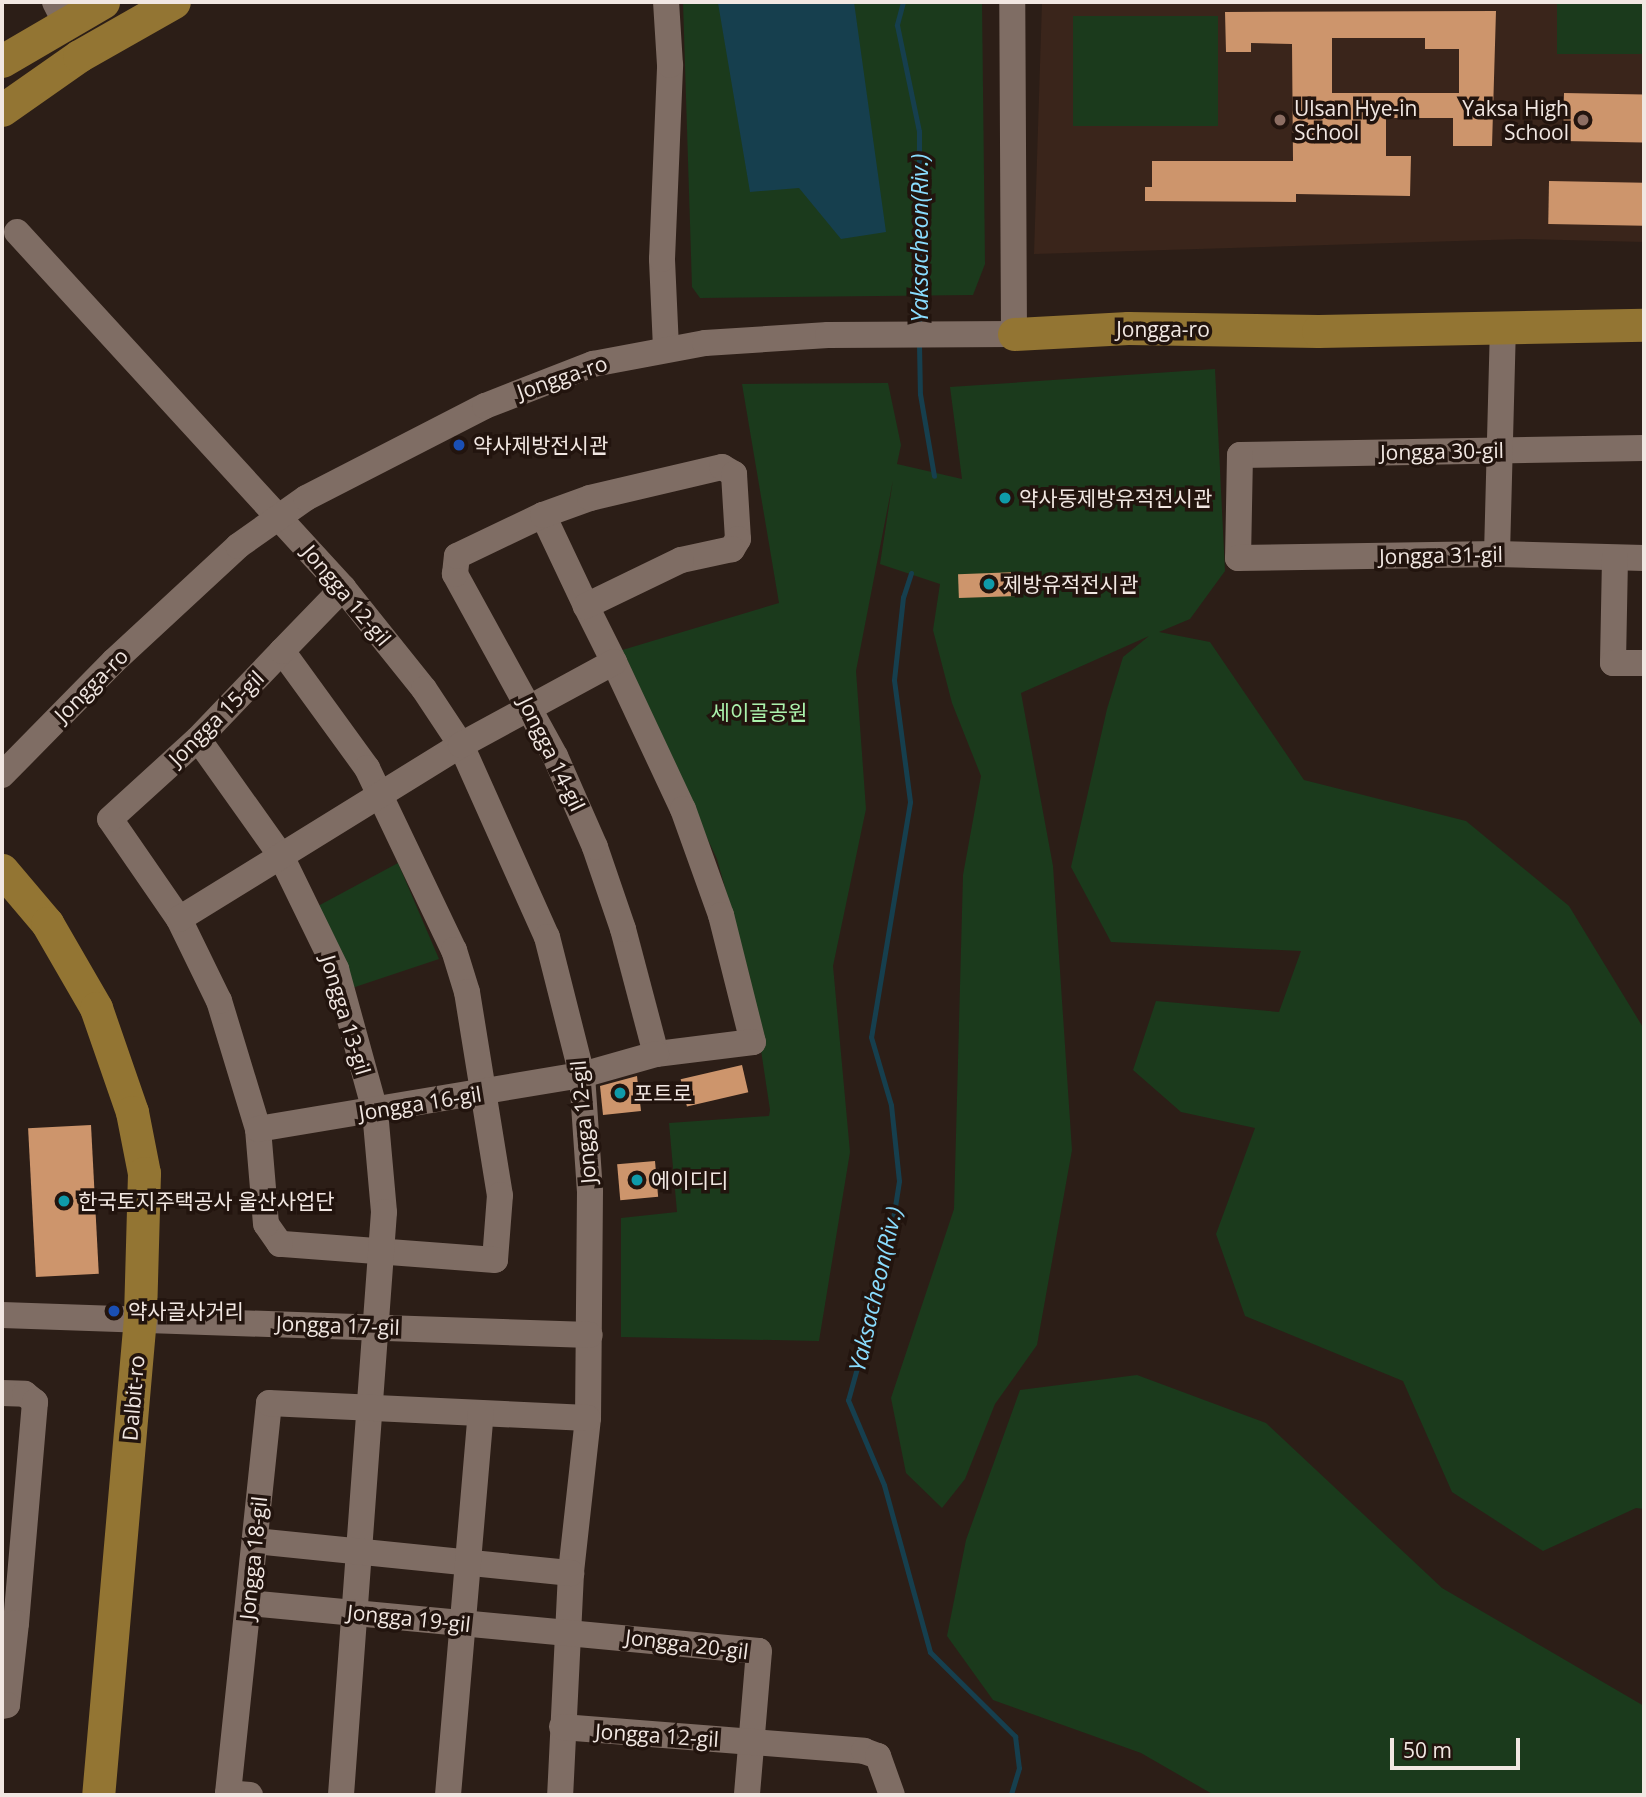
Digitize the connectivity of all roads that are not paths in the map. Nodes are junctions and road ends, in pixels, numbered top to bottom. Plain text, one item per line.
1 (101, 2) edge
2 (174, 2) edge
3 (666, 2) edge
4 (1012, 2) edge
5 (60, 11) edge
6 (2, 52) edge
7 (2, 61) edge
8 (2, 110) edge
9 (17, 232) dead end
10 (1644, 325) edge
11 (1503, 327) junction
12 (1014, 334) junction
13 (666, 348) junction
14 (1644, 448) edge
15 (1501, 450) junction
16 (544, 515) junction
17 (279, 517) junction
18 (1497, 554) junction
19 (1238, 558) joint
20 (1615, 558) junction
21 (1644, 558) edge
22 (343, 588) junction
23 (586, 606) junction
24 (282, 651) junction
25 (614, 662) junction
26 (1644, 663) edge
27 (530, 707) junction
28 (198, 739) junction
29 (461, 745) junction
30 (2, 775) edge
31 (381, 793) junction
32 (281, 856) junction
33 (2, 870) edge
34 (179, 919) junction
35 (656, 1054) junction
36 (582, 1075) junction
37 (485, 1093) junction
38 (375, 1111) junction
39 (258, 1129) junction
40 (381, 1251) junction
41 (2, 1315) edge
42 (140, 1317) junction
43 (378, 1327) junction
44 (590, 1335) junction
45 (2, 1393) edge
46 (372, 1408) junction
47 (481, 1413) junction
48 (588, 1418) junction
49 (14, 1498) edge
50 (255, 1541) junction
51 (360, 1551) junction
52 (466, 1562) junction
53 (572, 1573) junction
54 (10, 1603) edge
55 (249, 1603) junction
56 (356, 1612) junction
57 (461, 1624) junction
58 (569, 1630) junction
59 (2, 1706) edge
60 (562, 1727) junction
61 (752, 1742) junction
62 (98, 1795) edge
63 (250, 1795) edge
64 (341, 1795) edge
65 (447, 1795) edge
66 (560, 1795) edge
67 (747, 1795) edge
68 (892, 1795) edge

1 - 5 main road
1 - 7 main road
2 - 8 main road
3 - 13 street
4 - 12 street
5 - 6 main road
9 - 17 street
10 - 11 main road, Jongga-ro
11 - 12 main road, Jongga-ro
11 - 15 street
12 - 13 street, Jongga-ro
13 - 17 street, Jongga-ro
14 - 15 street, Jongga 30-gil
15 - 18 street
15 - 19 street, Jongga 30-gil
16 - 23 street
16 - 23 street, Jongga 14-gil
16 - 27 street, Jongga 14-gil
17 - 22 street, Jongga 12-gil
17 - 30 street, Jongga-ro
18 - 19 street, Jongga 31-gil
18 - 20 street, Jongga 31-gil
20 - 21 street, Jongga 31-gil
20 - 26 street
22 - 24 street
22 - 29 street, Jongga 12-gil
23 - 25 street
24 - 28 street, Jongga 15-gil
24 - 31 street, Jongga 15-gil
25 - 27 street
25 - 35 street
27 - 29 street
27 - 35 street, Jongga 14-gil
28 - 32 street, Jongga 13-gil
28 - 34 street, Jongga 15-gil
29 - 31 street
29 - 36 street, Jongga 12-gil
31 - 32 street
31 - 37 street, Jongga 15-gil
32 - 34 street
32 - 38 street, Jongga 13-gil
33 - 42 main road, Dalbit-ro
34 - 39 street, Jongga 15-gil
35 - 36 street
36 - 37 street, Jongga 16-gil
36 - 44 street, Jongga 12-gil
37 - 38 street, Jongga 16-gil
37 - 40 street, Jongga 15-gil
38 - 39 street, Jongga 16-gil
38 - 40 street, Jongga 13-gil
39 - 40 street, Jongga 15-gil
40 - 43 street, Jongga 13-gil
41 - 42 street, Jongga 17-gil
42 - 43 street, Jongga 17-gil
42 - 62 main road, Dalbit-ro
43 - 44 street, Jongga 17-gil
43 - 46 street, Jongga 13-gil
44 - 48 street, Jongga 12-gil
45 - 49 street
46 - 47 street, Jongga 18-gil
46 - 50 street, Jongga 18-gil
46 - 51 street
47 - 48 street, Jongga 18-gil
47 - 52 street
48 - 53 street, Jongga 12-gil
49 - 54 street
50 - 51 street
50 - 55 street, Jongga 18-gil
51 - 52 street
51 - 56 street
52 - 53 street
52 - 57 street
53 - 58 street, Jongga 12-gil
54 - 59 street
55 - 56 street, Jongga 19-gil
55 - 63 street, Jongga 18-gil
56 - 57 street, Jongga 19-gil
56 - 64 street
57 - 58 street, Jongga 19-gil
57 - 65 street
58 - 60 street, Jongga 12-gil
58 - 61 street, Jongga 20-gil
60 - 61 street, Jongga 12-gil
60 - 66 street, Jongga 12-gil
61 - 67 street, Jongga 20-gil
61 - 68 street

